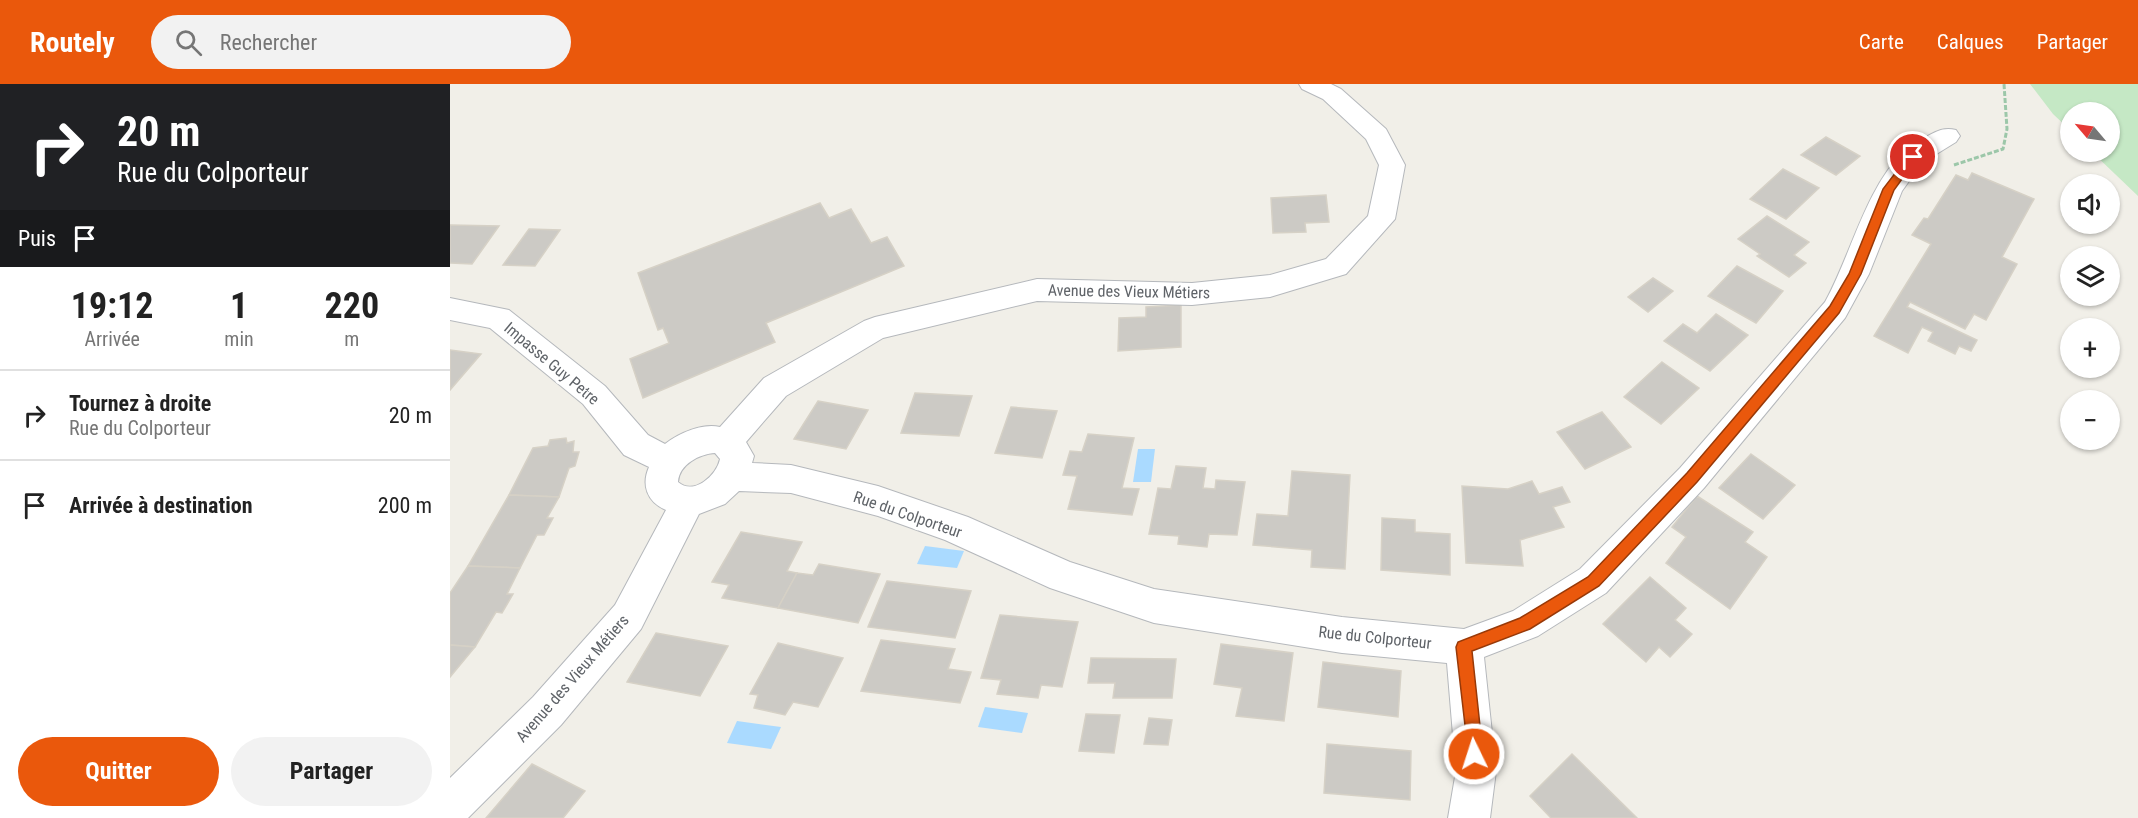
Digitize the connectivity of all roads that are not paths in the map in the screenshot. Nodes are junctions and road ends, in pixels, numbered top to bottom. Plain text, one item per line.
1 (1311, 84) edge
2 (1947, 136) dead end
3 (450, 309) edge
4 (726, 442) junction
5 (669, 461) junction
6 (732, 476) junction
7 (688, 501) junction
8 (1464, 647) junction
9 (450, 807) edge
10 (1469, 818) edge

1 - 4 street, Avenue des Vieux Métiers
2 - 8 street, Rue du Colporteur
3 - 5 street, Impasse Guy Petre
4 - 5 street
4 - 6 street
5 - 7 street
6 - 7 street
6 - 8 street, Rue du Colporteur
7 - 9 street, Avenue des Vieux Métiers
8 - 10 street

